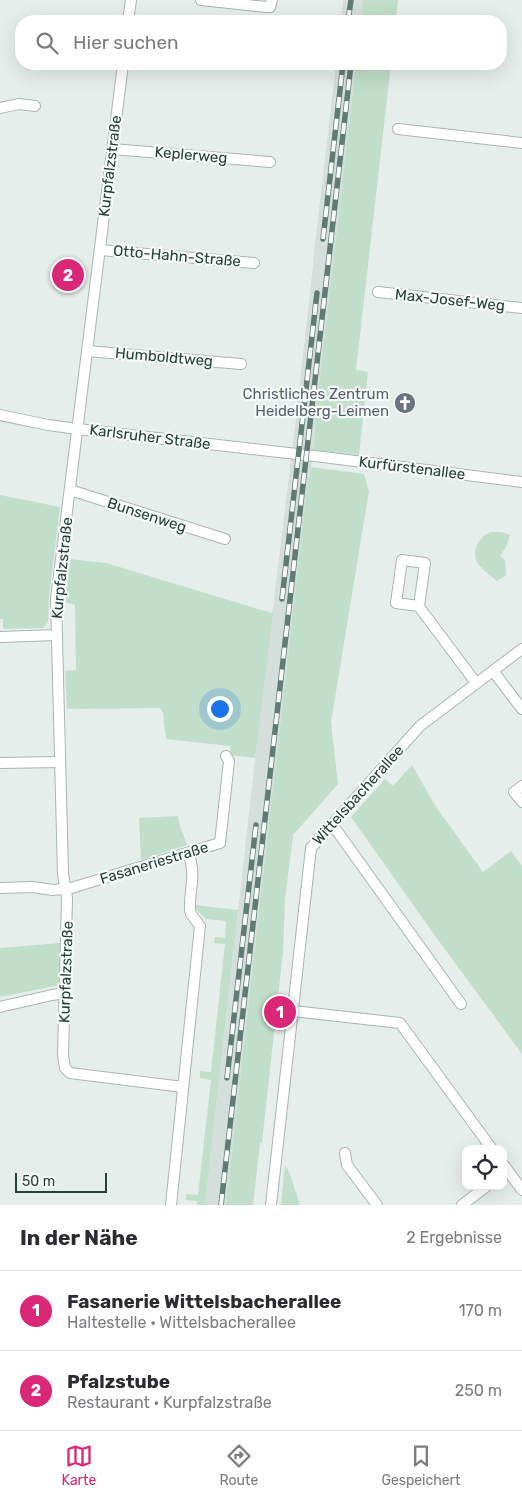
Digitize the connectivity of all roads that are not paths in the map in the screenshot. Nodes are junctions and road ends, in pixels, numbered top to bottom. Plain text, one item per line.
1 (131, 0) edge
2 (201, 0) edge
3 (271, 3) edge
4 (129, 15) edge
5 (122, 70) edge
6 (35, 106) dead end
7 (0, 108) edge
8 (398, 129) dead end
9 (522, 144) edge
10 (112, 149) junction
11 (270, 162) dead end
12 (100, 250) junction
13 (254, 263) dead end
14 (378, 292) dead end
15 (522, 308) edge
16 (87, 351) junction
17 (241, 364) dead end
18 (0, 414) edge
19 (78, 429) junction
20 (302, 455) joint
21 (522, 482) edge
22 (70, 490) junction
23 (224, 539) dead end
24 (419, 606) junction
25 (57, 635) junction
26 (0, 637) edge
27 (522, 649) edge
28 (493, 671) junction
29 (476, 683) junction
30 (522, 710) edge
31 (226, 756) dead end
32 (60, 762) junction
33 (0, 763) edge
34 (522, 786) edge
35 (522, 802) edge
36 (332, 824) junction
37 (188, 853) junction
38 (0, 888) edge
39 (65, 889) junction
40 (65, 993) junction
41 (461, 1004) dead end
42 (0, 1007) edge
43 (293, 1011) junction
44 (183, 1087) junction
45 (489, 1145) edge
46 (345, 1153) dead end
47 (507, 1172) edge
48 (482, 1190) edge
49 (522, 1190) edge
50 (171, 1205) edge
51 (271, 1205) edge
52 (377, 1205) edge
53 (462, 1205) edge

1 - 4 street
2 - 3 street
5 - 10 street, Kurpfalzstraße
6 - 7 street
8 - 9 street
10 - 11 street, Keplerweg
10 - 12 street, Kurpfalzstraße
12 - 13 street, Otto-Hahn-Straße
12 - 16 street, Kurpfalzstraße
14 - 15 street, Max-Josef-Weg
16 - 17 street, Humboldtweg
16 - 19 street, Kurpfalzstraße
18 - 19 street, Karlsruher Straße
19 - 20 street, Karlsruher Straße
19 - 22 street, Kurpfalzstraße
20 - 21 street, Kurfürstenallee
22 - 23 street, Bunsenweg
22 - 25 street, Kurpfalzstraße
24 - 24 street
24 - 29 street
25 - 26 street
25 - 32 street, Kurpfalzstraße
27 - 28 street, Wittelsbacherallee
28 - 29 street, Wittelsbacherallee
28 - 30 street
29 - 36 street, Wittelsbacherallee
31 - 37 street, Fasaneriestraße
32 - 33 street
32 - 39 street, Kurpfalzstraße
34 - 35 street
36 - 41 street
36 - 43 street, Wittelsbacherallee
37 - 39 street, Fasaneriestraße
37 - 44 street
38 - 39 street, Fasaneriestraße
39 - 40 street, Kurpfalzstraße
40 - 42 street
40 - 44 street, Kurpfalzstraße
43 - 45 street
43 - 51 street, Wittelsbacherallee
44 - 50 street
46 - 52 street
47 - 49 street
48 - 53 street

